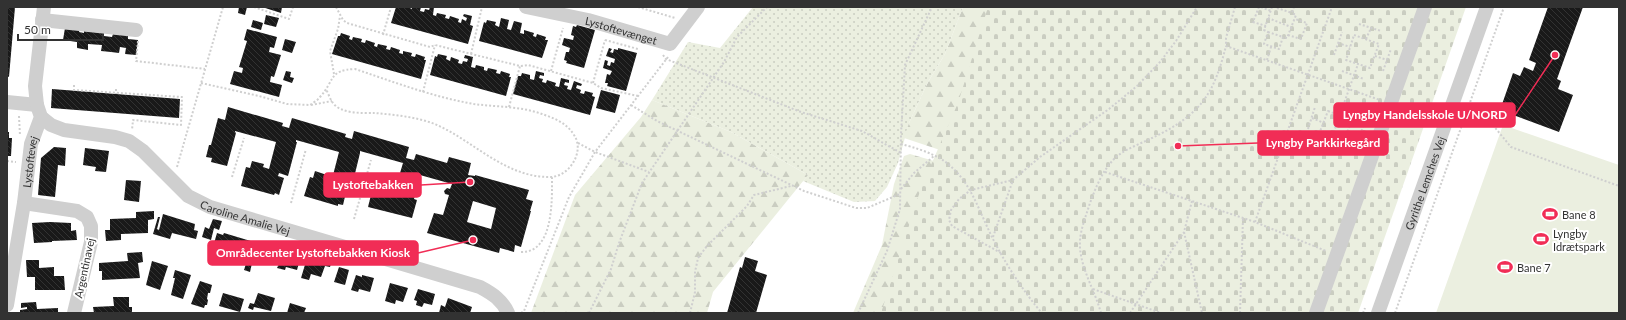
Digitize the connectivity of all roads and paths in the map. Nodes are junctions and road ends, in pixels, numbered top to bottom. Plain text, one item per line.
1 (223, 7) edge
2 (254, 7) edge
3 (293, 7) edge
4 (337, 7) edge
5 (391, 7) edge
6 (482, 7) edge
7 (526, 7) edge
8 (698, 7) edge
9 (767, 7) edge
10 (932, 7) edge
11 (1197, 7) edge
12 (1235, 7) edge
13 (1260, 7) edge
14 (1273, 7) edge
15 (1294, 7) edge
16 (1332, 7) edge
17 (1425, 7) edge
18 (1487, 7) edge
19 (1504, 7) edge
20 (1277, 8) edge
21 (1271, 10) junction
22 (1292, 13) junction
23 (43, 14) edge
24 (340, 15) junction
25 (566, 15) junction
26 (1268, 18) junction
27 (1294, 18) junction
28 (1359, 24) dead end
29 (608, 26) junction
30 (1266, 26) junction
31 (1291, 27) junction
32 (1371, 28) junction
33 (136, 30) joint
34 (1381, 31) dead end
35 (1268, 32) junction
36 (1342, 32) dead end
37 (383, 35) junction
38 (1288, 35) junction
39 (1283, 37) junction
40 (1366, 39) junction
41 (605, 40) junction
42 (1338, 43) junction
43 (435, 45) junction
44 (1226, 46) junction
45 (1271, 47) junction
46 (1350, 47) junction
47 (1390, 49) dead end
48 (641, 50) dead end
49 (471, 54) junction
50 (1334, 54) dead end
51 (1375, 56) junction
52 (1267, 60) junction
53 (1387, 60) junction
54 (1358, 64) junction
55 (520, 66) junction
56 (205, 69) junction
57 (550, 71) junction
58 (1383, 71) dead end
59 (1342, 72) dead end
60 (334, 74) junction
61 (1308, 74) junction
62 (1354, 76) junction
63 (713, 78) junction
64 (1364, 79) dead end
65 (201, 83) junction
66 (593, 83) junction
67 (74, 85) dead end
68 (116, 89) dead end
69 (326, 89) junction
70 (1349, 89) junction
71 (423, 92) junction
72 (116, 93) junction
73 (638, 96) junction
74 (332, 101) junction
75 (7, 102) edge
76 (1453, 103) junction
77 (1390, 104) junction
78 (310, 105) junction
79 (631, 105) junction
80 (509, 107) junction
81 (1315, 107) dead end
82 (1467, 109) junction
83 (39, 111) junction
84 (1340, 115) junction
85 (1312, 118) junction
86 (1324, 122) junction
87 (1364, 124) dead end
88 (1308, 129) dead end
89 (677, 130) junction
90 (1348, 131) junction
91 (1360, 135) junction
92 (244, 138) dead end
93 (1332, 139) junction
94 (131, 143) junction
95 (578, 143) junction
96 (901, 144) junction
97 (1316, 146) dead end
98 (1356, 146) dead end
99 (306, 149) dead end
100 (1327, 150) junction
101 (594, 152) junction
102 (901, 153) junction
103 (1339, 155) dead end
104 (934, 156) junction
105 (371, 160) dead end
106 (7, 161) edge
107 (19, 162) dead end
108 (649, 172) junction
109 (1105, 172) junction
110 (232, 177) dead end
111 (552, 177) junction
112 (1013, 180) junction
113 (173, 181) junction
114 (792, 186) junction
115 (1619, 186) edge
116 (900, 189) junction
117 (971, 190) junction
118 (900, 194) junction
119 (1192, 201) junction
120 (24, 203) junction
121 (291, 203) dead end
122 (354, 218) dead end
123 (1243, 218) junction
124 (1255, 222) junction
125 (1184, 232) junction
126 (992, 238) junction
127 (521, 252) dead end
128 (1001, 253) junction
129 (1336, 256) junction
130 (1093, 289) junction
131 (1136, 304) junction
132 (7, 305) edge
133 (74, 313) edge
134 (508, 313) edge
135 (522, 313) edge
136 (589, 313) edge
137 (690, 313) edge
138 (858, 313) edge
139 (1042, 313) edge
140 (1101, 313) edge
141 (1130, 313) edge
142 (1161, 313) edge
143 (1202, 313) edge
144 (1240, 313) edge
145 (1316, 313) edge
146 (1378, 313) edge
147 (1394, 313) edge

1 - 56 path
2 - 3 path
4 - 24 path
5 - 37 path
6 - 49 path
7 - 25 street, Lystoftevænget
8 - 29 street, Lystoftevænget
9 - 63 path
10 - 96 path
11 - 112 path
12 - 44 path
13 - 21 path
13 - 30 path
14 - 20 path
14 - 21 path
15 - 22 path
16 - 61 path
17 - 77 street
18 - 76 street, Gyrithe Lemches Vej
19 - 82 path
20 - 22 path
21 - 26 path
22 - 27 path
23 - 33 street, Lystoftevej
23 - 83 street, Lystoftevej
24 - 37 path
24 - 60 path
25 - 29 street, Lystoftevænget
25 - 57 path
26 - 30 path
26 - 31 path
27 - 31 path
27 - 38 path
28 - 32 path
29 - 41 path
30 - 35 path
31 - 38 path
32 - 34 path
32 - 40 path
33 - 56 path
35 - 39 path
35 - 45 path
36 - 42 path
37 - 43 path
38 - 39 path
39 - 45 path
40 - 46 path
40 - 51 path
41 - 48 path
41 - 66 path
42 - 46 path
42 - 50 path
43 - 49 path
43 - 71 path
44 - 52 path
44 - 109 path
45 - 52 path
46 - 54 path
47 - 53 path
49 - 55 path
51 - 53 path
51 - 54 path
52 - 61 path
53 - 58 path
54 - 62 path
55 - 57 path
55 - 80 path
56 - 65 path
57 - 66 path
59 - 62 path
60 - 69 path
60 - 71 path
61 - 70 path
61 - 124 path
62 - 64 path
62 - 70 path
63 - 73 path
63 - 89 path
63 - 102 path
65 - 78 path
65 - 113 path
66 - 73 path
67 - 72 path
68 - 72 path
69 - 74 path
69 - 78 path
70 - 77 path
70 - 84 path
71 - 80 path
72 - 94 path
73 - 79 path
74 - 78 path
74 - 111 path
75 - 83 street
76 - 82 path
76 - 146 street, Gyrithe Lemches Vej
77 - 129 street
79 - 89 path
79 - 101 path
80 - 95 path
81 - 85 path
82 - 115 path
82 - 147 path
83 - 94 street, Caroline Amalie Vej
83 - 120 street, Lystoftevej
84 - 86 path
84 - 90 path
84 - 93 path
85 - 86 path
85 - 88 path
86 - 93 path
87 - 91 path
89 - 108 path
89 - 114 path
90 - 91 path
90 - 93 path
91 - 98 path
92 - 110 path
93 - 100 path
94 - 113 street, Caroline Amalie Vej
95 - 101 path
95 - 111 path
96 - 102 path
96 - 104 path
97 - 100 path
99 - 121 path
100 - 103 path
101 - 108 path
101 - 135 path
102 - 116 path
104 - 116 path
104 - 117 path
105 - 122 path
106 - 107 path
108 - 136 path
109 - 119 path
109 - 130 path
111 - 127 path
112 - 117 path
112 - 126 path
113 - 134 street, Caroline Amalie Vej
114 - 118 path
114 - 137 path
116 - 118 path
117 - 126 path
117 - 128 path
118 - 138 path
119 - 123 path
119 - 125 path
120 - 132 street, Lystoftevej
120 - 133 street, Argentinavej
123 - 124 path
123 - 144 path
124 - 129 path
125 - 131 path
125 - 143 path
126 - 128 path
128 - 139 path
129 - 145 street
130 - 131 path
130 - 140 path
131 - 141 path
131 - 142 path

